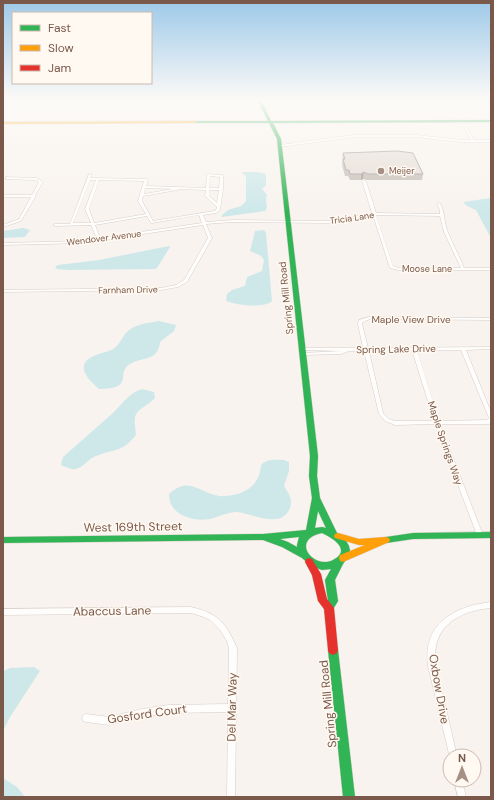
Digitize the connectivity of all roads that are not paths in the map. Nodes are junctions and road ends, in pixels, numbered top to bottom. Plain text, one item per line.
1 (278, 137) edge
2 (344, 137) edge
3 (433, 137) edge
4 (471, 137) edge
5 (474, 142) junction
6 (491, 142) edge
7 (280, 146) junction
8 (7, 178) dead end
9 (98, 179) junction
10 (364, 181) dead end
11 (144, 187) junction
12 (178, 188) junction
13 (207, 189) junction
14 (221, 189) junction
15 (142, 195) junction
16 (3, 196) edge
17 (34, 196) junction
18 (439, 204) dead end
19 (218, 206) junction
20 (374, 214) junction
21 (147, 215) junction
22 (201, 215) junction
23 (441, 215) junction
24 (288, 221) junction
25 (205, 223) junction
26 (92, 224) junction
27 (55, 225) dead end
28 (71, 225) junction
29 (3, 226) edge
30 (99, 240) junction
31 (3, 244) edge
32 (463, 269) junction
33 (491, 269) edge
34 (3, 291) edge
35 (491, 319) edge
36 (491, 348) edge
37 (414, 349) junction
38 (463, 349) junction
39 (366, 350) junction
40 (302, 351) junction
41 (491, 418) edge
42 (439, 423) junction
43 (316, 498) junction
44 (309, 533) junction
45 (336, 534) junction
46 (480, 535) junction
47 (491, 535) edge
48 (263, 538) junction
49 (3, 540) edge
50 (386, 540) junction
51 (302, 555) junction
52 (341, 560) junction
53 (309, 562) junction
54 (491, 605) edge
55 (329, 608) junction
56 (3, 612) edge
57 (218, 621) joint
58 (232, 708) junction
59 (86, 718) dead end
60 (450, 748) edge
61 (231, 797) edge
62 (349, 797) edge

1 - 7 street, Spring Mill Road
2 - 7 street
3 - 5 street
4 - 5 street
5 - 6 street
7 - 24 street, Spring Mill Road
8 - 17 street
9 - 11 street
9 - 26 street
9 - 28 street
10 - 20 street
11 - 12 street
11 - 15 street
12 - 13 street
12 - 15 street
13 - 14 street
13 - 14 street
13 - 19 street
14 - 19 street
15 - 21 street
16 - 17 street
17 - 29 street
18 - 23 street
19 - 22 street
20 - 23 street, Tricia Lane
20 - 24 street, Tricia Lane
20 - 32 street, Moose Lane
21 - 22 street
21 - 26 street
22 - 25 street
23 - 32 street
24 - 25 street, Wendover Avenue
24 - 40 street, Spring Mill Road
25 - 30 street, Wendover Avenue
25 - 34 street, Farnham Drive
26 - 28 street
26 - 30 street
27 - 28 street
30 - 31 street, Wendover Avenue
32 - 33 street, Moose Lane
35 - 39 street, Maple View Drive
36 - 38 street, Spring Lake Drive
37 - 38 street, Spring Lake Drive
37 - 39 street, Spring Lake Drive
37 - 42 street, Maple Springs Way
38 - 41 street
39 - 40 street, Spring Lake Drive
39 - 42 street
40 - 43 street, Spring Mill Road
41 - 42 street
42 - 46 street, Maple Springs Way
43 - 44 street, Spring Mill Road
43 - 45 street, Spring Mill Road
44 - 45 street
44 - 48 street, West 169th Street
44 - 51 street
45 - 50 street
45 - 52 street
46 - 47 street
46 - 50 street
48 - 49 street, West 169th Street
48 - 51 street, West 169th Street
50 - 52 street
51 - 53 street
52 - 53 street
52 - 55 street, Spring Mill Road
53 - 55 street, Spring Mill Road
54 - 60 street, Oxbow Drive
55 - 62 street, Spring Mill Road
56 - 57 street, Abaccus Lane
57 - 58 street, Del Mar Way
58 - 59 street, Gosford Court
58 - 61 street, Del Mar Way

